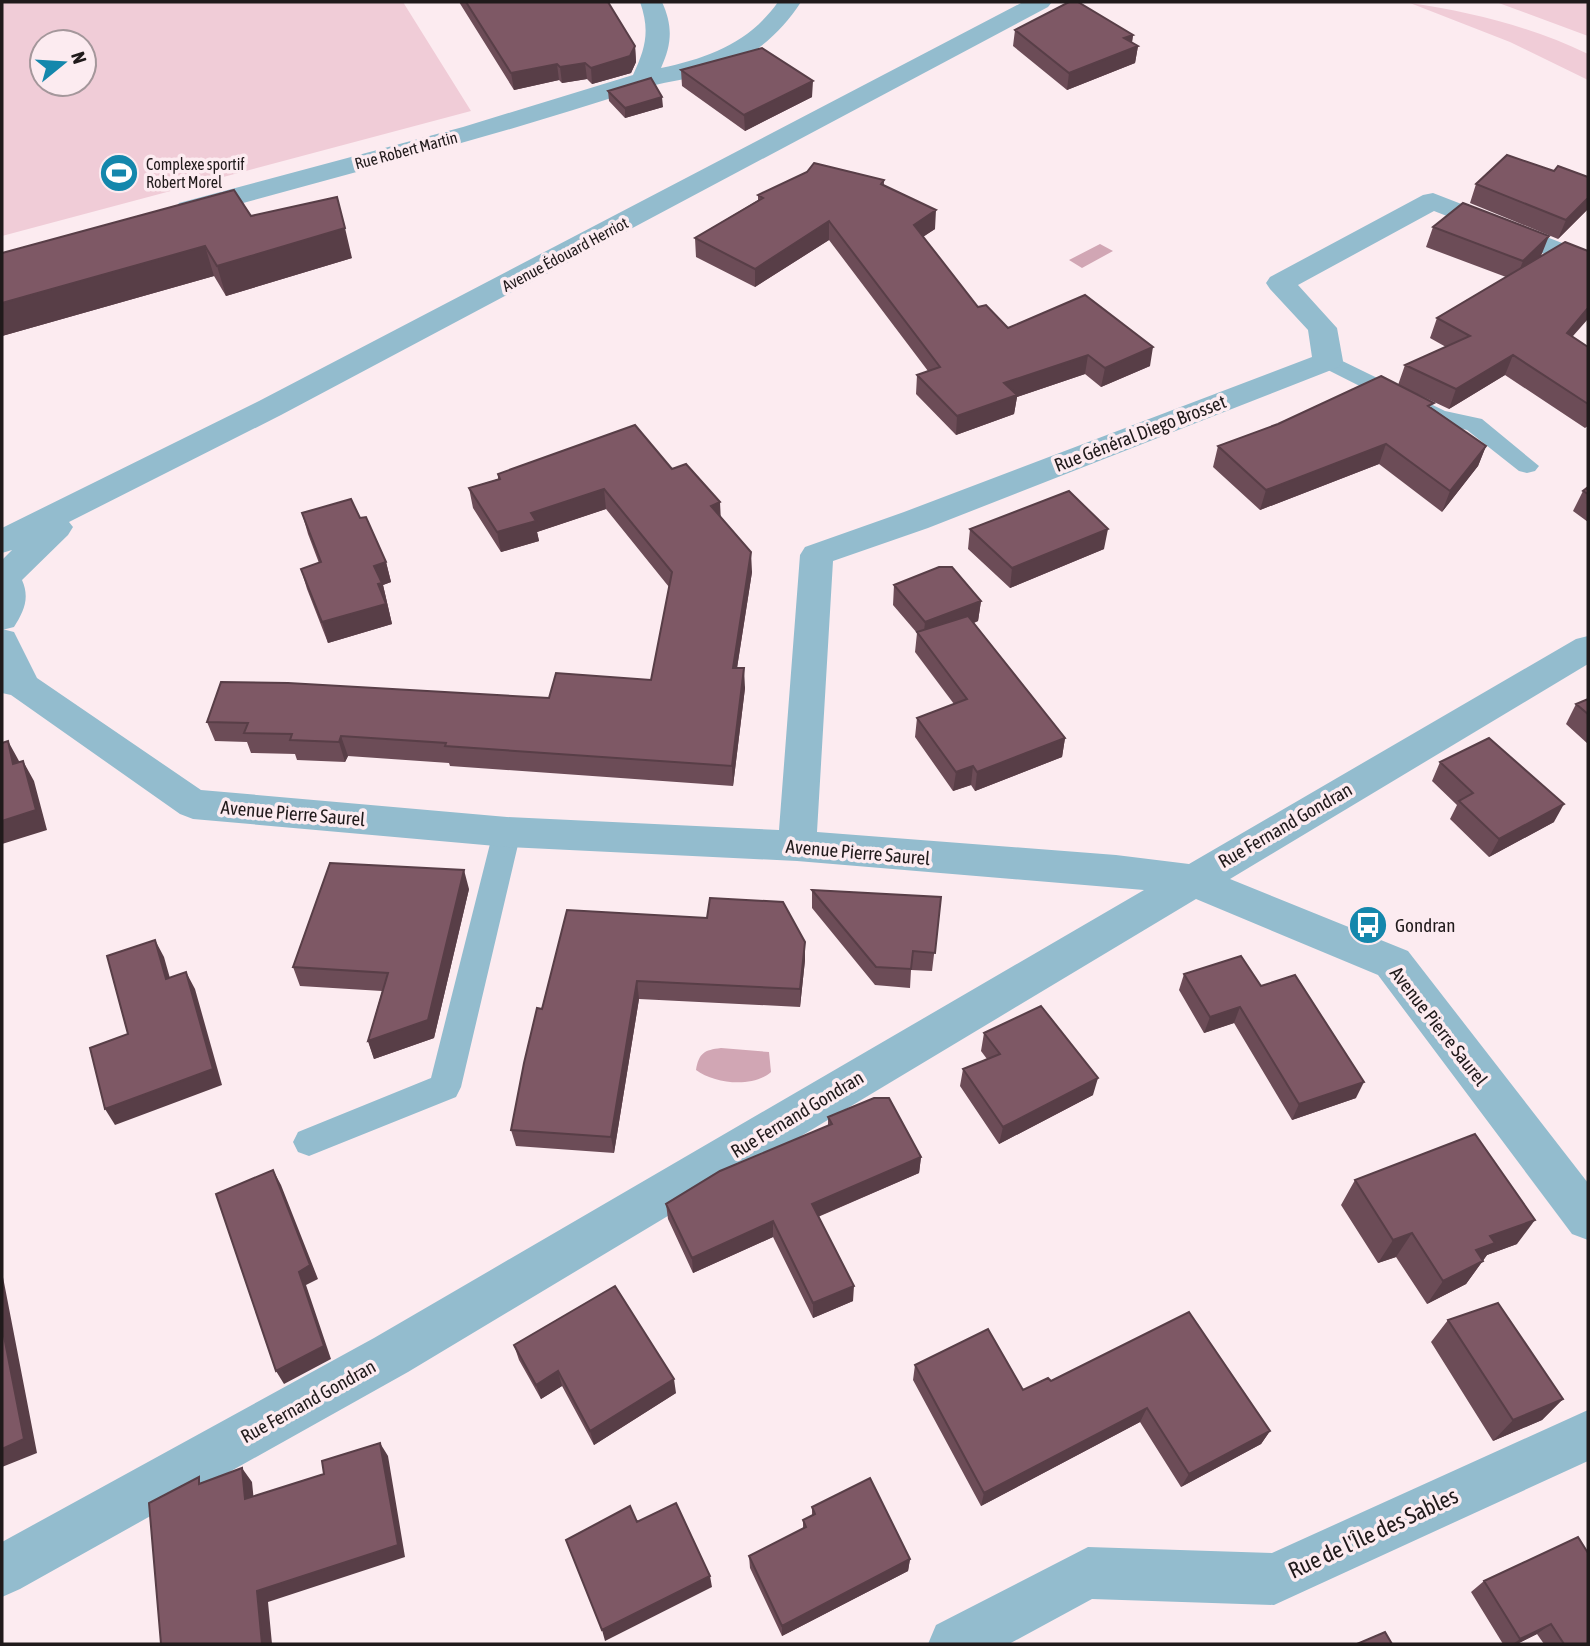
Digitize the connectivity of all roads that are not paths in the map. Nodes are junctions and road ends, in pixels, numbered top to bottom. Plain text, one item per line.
1 (651, 2) edge
2 (789, 2) edge
3 (1040, 2) edge
4 (643, 80) junction
5 (161, 217) edge
6 (1588, 263) edge
7 (1328, 361) junction
8 (1527, 466) dead end
9 (86, 498) junction
10 (2, 542) edge
11 (3, 575) edge
12 (2, 618) edge
13 (2, 641) edge
14 (1588, 648) edge
15 (12, 683) edge
16 (507, 832) junction
17 (797, 846) junction
18 (1191, 880) junction
19 (309, 1142) dead end
20 (1588, 1219) edge
21 (1588, 1435) edge
22 (2, 1571) edge
23 (955, 1644) edge

1 - 4 street
2 - 4 street, Rue Robert Martin
3 - 9 street, Avenue Édouard Herriot
4 - 5 street, Rue Robert Martin
6 - 7 street
7 - 8 lane
7 - 17 street, Rue Général Diego Brosset
9 - 10 street, Avenue Édouard Herriot
9 - 11 street, Avenue Édouard Herriot
11 - 12 street
13 - 15 street, Avenue Pierre Saurel
14 - 18 street, Rue Fernand Gondran
15 - 16 street, Avenue Pierre Saurel
16 - 17 street, Avenue Pierre Saurel
16 - 19 lane
17 - 18 street, Avenue Pierre Saurel
18 - 20 street, Avenue Pierre Saurel
18 - 22 street, Rue Fernand Gondran
21 - 23 street, Rue de l'Île des Sables

